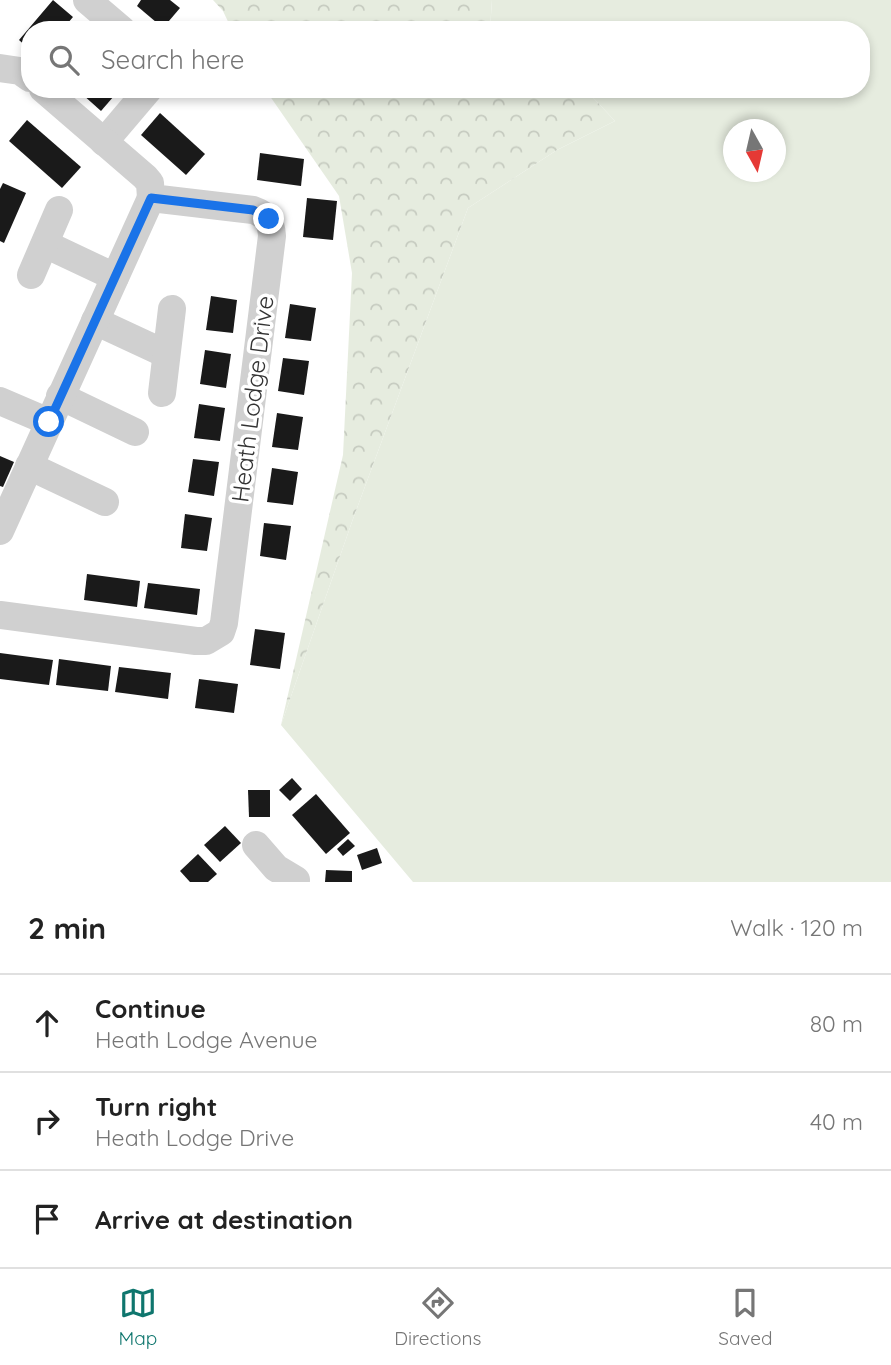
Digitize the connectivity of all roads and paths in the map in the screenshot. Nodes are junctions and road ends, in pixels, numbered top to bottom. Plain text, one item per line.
1 (87, 0) edge
2 (112, 21) edge
3 (0, 68) edge
4 (21, 72) edge
5 (53, 98) edge
6 (141, 98) edge
7 (104, 142) junction
8 (151, 198) junction
9 (60, 211) dead end
10 (45, 244) junction
11 (31, 275) dead end
12 (115, 277) junction
13 (172, 309) dead end
14 (95, 321) junction
15 (166, 354) junction
16 (162, 393) dead end
17 (60, 396) junction
18 (0, 401) edge
19 (49, 422) junction
20 (135, 432) dead end
21 (29, 466) junction
22 (105, 502) dead end
23 (0, 531) edge
24 (0, 615) edge
25 (256, 845) dead end
26 (277, 877) edge

1 - 2 street
3 - 4 street
5 - 7 street
6 - 7 street
7 - 8 street
8 - 12 street
8 - 24 street, Heath Lodge Drive
9 - 10 street
10 - 11 street
10 - 12 street
12 - 14 street
13 - 15 street
14 - 15 street
14 - 17 street
15 - 16 street
17 - 19 street
17 - 20 street
18 - 19 street
19 - 21 street
21 - 22 street
21 - 23 street
25 - 26 street

